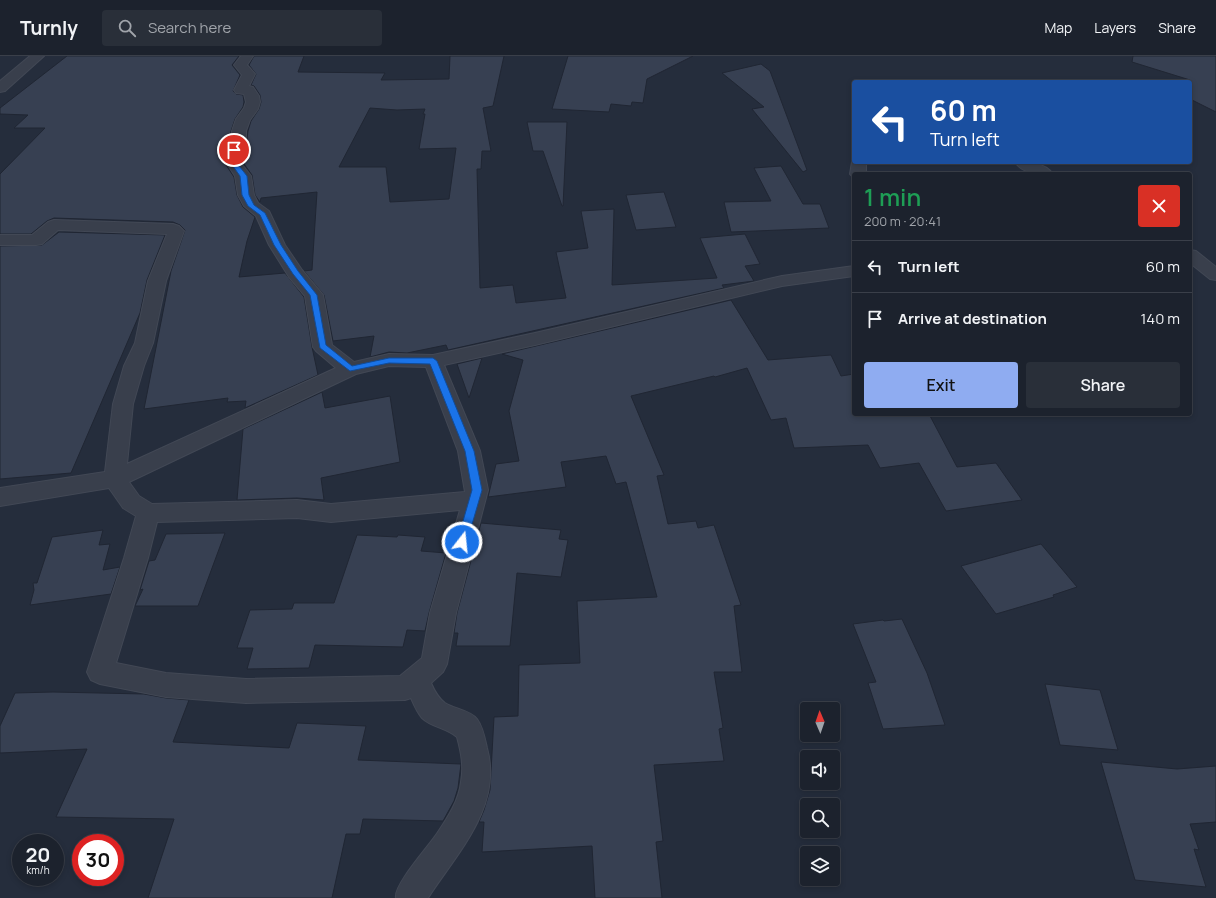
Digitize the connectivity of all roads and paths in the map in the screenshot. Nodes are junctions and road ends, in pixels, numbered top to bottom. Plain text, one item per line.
1 (38, 56) edge
2 (247, 56) edge
3 (0, 88) edge
4 (1026, 164) edge
5 (1041, 172) edge
6 (0, 240) edge
7 (1192, 257) edge
8 (852, 271) edge
9 (1216, 275) edge
10 (433, 361) junction
11 (350, 369) junction
12 (116, 479) junction
13 (0, 498) edge
14 (474, 500) junction
15 (148, 513) junction
16 (416, 679) junction
17 (412, 898) edge

1 - 3 street
2 - 11 street
4 - 5 street
6 - 12 street
7 - 9 street
8 - 10 street
10 - 11 street
10 - 14 street
11 - 12 street
12 - 13 street
12 - 15 street
14 - 15 street
14 - 16 street
15 - 16 street
16 - 17 street

